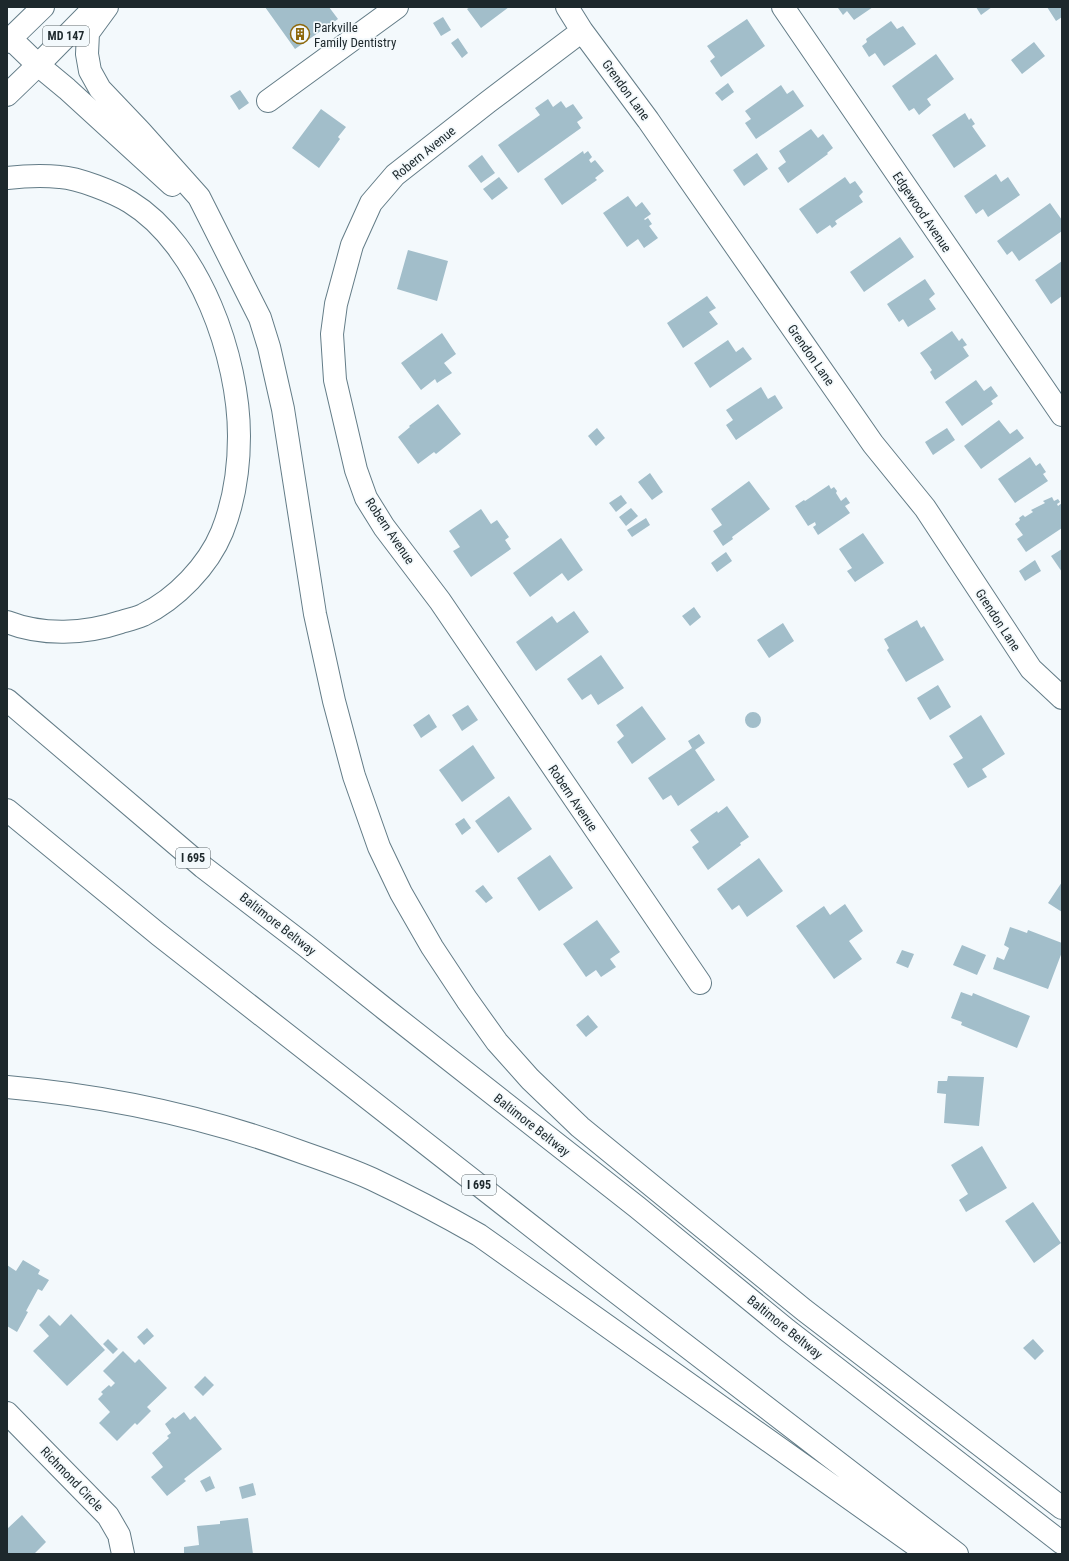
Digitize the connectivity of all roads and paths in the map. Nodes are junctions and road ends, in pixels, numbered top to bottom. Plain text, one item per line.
1 (43, 7) edge
2 (95, 7) edge
3 (107, 7) edge
4 (398, 7) edge
5 (567, 7) edge
6 (783, 7) edge
7 (582, 31) junction
8 (9, 40) edge
9 (38, 65) junction
10 (7, 95) edge
11 (268, 101) dead end
12 (7, 178) edge
13 (212, 222) junction
14 (1062, 415) edge
15 (7, 622) edge
16 (1062, 698) edge
17 (7, 700) edge
18 (7, 810) edge
19 (700, 983) dead end
20 (7, 1087) edge
21 (7, 1413) edge
22 (1062, 1508) edge
23 (1062, 1543) edge
24 (123, 1554) edge
25 (928, 1554) edge
26 (957, 1554) edge

1 - 8 main road, MD 147
2 - 9 main road, MD 147
3 - 13 main road
4 - 11 main road
5 - 7 main road, Grendon Lane
6 - 14 main road, Edgewood Avenue
7 - 16 main road, Grendon Lane
7 - 19 main road, Robern Avenue
8 - 9 main road
9 - 10 main road, MD 147
9 - 13 main road
12 - 15 main road
13 - 22 main road
17 - 23 main road, Baltimore Beltway / I 695
18 - 26 main road, I 695
20 - 25 main road
21 - 24 main road, Richmond Circle

